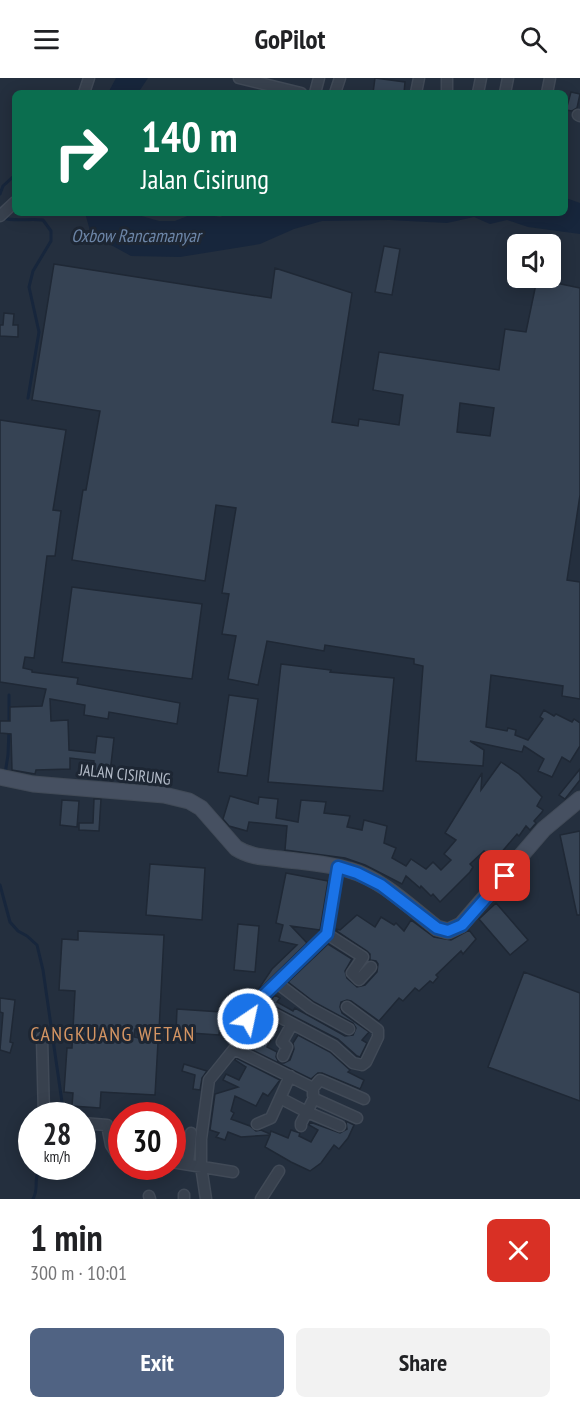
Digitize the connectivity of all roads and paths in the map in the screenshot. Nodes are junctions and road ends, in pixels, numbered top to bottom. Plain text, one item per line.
1 (239, 78) edge
2 (255, 80) edge
3 (269, 89) edge
4 (4, 778) edge
5 (580, 800) edge
6 (338, 867) junction
7 (327, 934) junction
8 (371, 967) dead end
9 (277, 983) junction
10 (257, 1005) junction
11 (347, 1006) dead end
12 (292, 1024) junction
13 (349, 1029) dead end
14 (42, 1038) dead end
15 (234, 1049) junction
16 (283, 1056) dead end
17 (290, 1076) junction
18 (313, 1093) junction
19 (280, 1098) junction
20 (364, 1099) dead end
21 (44, 1102) edge
22 (307, 1112) junction
23 (357, 1118) dead end
24 (96, 1124) edge
25 (257, 1125) dead end
26 (302, 1126) dead end
27 (340, 1126) dead end
28 (108, 1130) edge
29 (191, 1133) dead end
30 (188, 1164) joint
31 (201, 1166) junction
32 (279, 1171) dead end
33 (233, 1172) dead end
34 (206, 1199) edge
35 (250, 1199) edge
36 (259, 1199) edge

1 - 2 street
2 - 3 street
4 - 6 main road, JALAN CISIRUNG
5 - 6 main road, JALAN CISIRUNG
6 - 7 street
7 - 8 street
7 - 9 street
9 - 10 street
9 - 13 street
10 - 12 street
10 - 15 street
11 - 12 street
12 - 16 street
14 - 21 street
15 - 17 street
15 - 31 street
17 - 18 street
17 - 19 street
18 - 20 street
18 - 22 street
18 - 23 street
19 - 22 street
19 - 25 street
22 - 26 street
22 - 27 street
24 - 28 street
29 - 30 street
30 - 31 street
31 - 33 street
31 - 34 street
32 - 36 street
35 - 36 street

